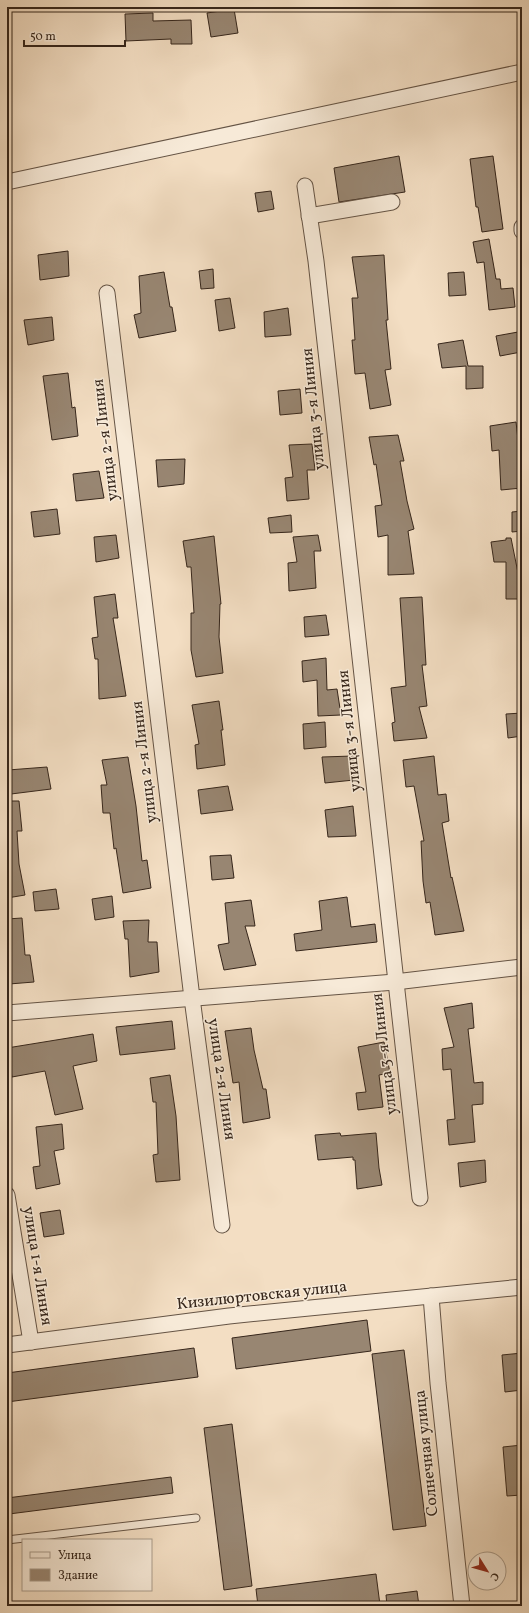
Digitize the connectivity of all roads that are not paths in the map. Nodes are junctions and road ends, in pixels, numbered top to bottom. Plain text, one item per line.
1 (522, 72) edge
2 (7, 182) edge
3 (305, 186) dead end
4 (392, 202) dead end
5 (309, 216) junction
6 (522, 227) edge
7 (522, 231) edge
8 (107, 293) dead end
9 (522, 967) edge
10 (395, 982) junction
11 (192, 998) junction
12 (7, 1013) edge
13 (7, 1195) edge
14 (420, 1198) dead end
15 (222, 1225) dead end
16 (522, 1287) edge
17 (431, 1296) junction
18 (32, 1342) junction
19 (7, 1345) edge
20 (196, 1518) dead end
21 (7, 1540) edge
22 (462, 1606) edge

1 - 2 street
3 - 5 street, улица 3-я Линия
4 - 5 street
5 - 10 street, улица 3-я Линия
6 - 7 street
8 - 11 street, улица 2-я Линия
9 - 10 street
10 - 11 street
10 - 14 street, улица 3-я Линия
11 - 12 street
11 - 15 street, улица 2-я Линия
13 - 18 street, улица 1-я Линия
16 - 17 street, Кизилюртовская улица
17 - 18 street, Кизилюртовская улица
17 - 22 street, Солнечная улица
18 - 19 street, Кизилюртовская улица
20 - 21 lane

